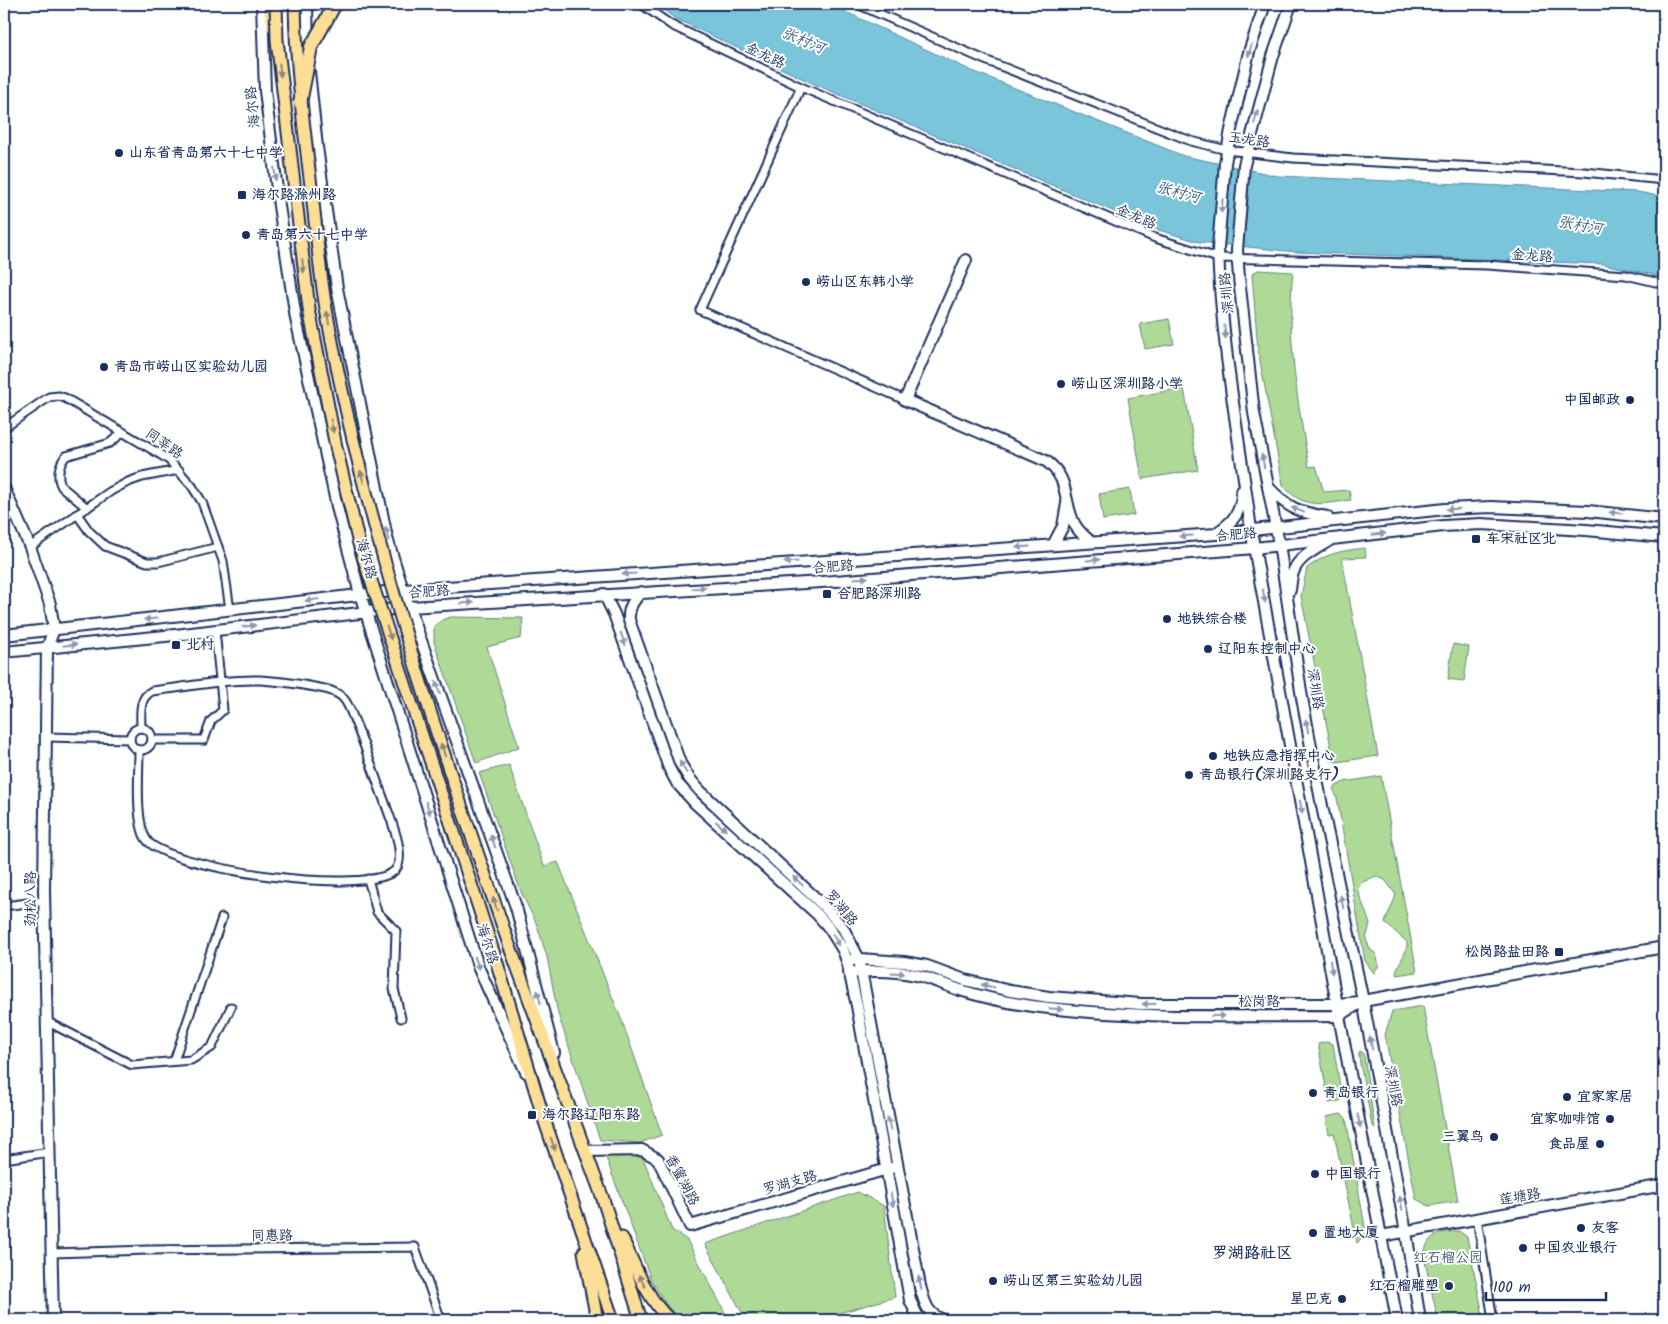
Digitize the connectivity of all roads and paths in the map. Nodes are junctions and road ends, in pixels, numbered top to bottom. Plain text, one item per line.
1 (262, 4) edge
2 (269, 4) edge
3 (276, 4) edge
4 (295, 4) edge
5 (307, 4) edge
6 (335, 4) edge
7 (641, 4) edge
8 (857, 4) edge
9 (1264, 4) edge
10 (1291, 4) edge
11 (277, 40) junction
12 (801, 87) junction
13 (300, 103) junction
14 (1227, 150) junction
15 (1246, 153) junction
16 (1664, 180) edge
17 (1218, 253) junction
18 (1237, 254) junction
19 (966, 260) dead end
20 (1664, 284) edge
21 (905, 400) junction
22 (4, 428) edge
23 (123, 432) junction
24 (179, 470) junction
25 (1244, 473) junction
26 (1268, 486) junction
27 (4, 488) edge
28 (1067, 503) junction
29 (87, 508) junction
30 (77, 514) junction
31 (1664, 519) edge
32 (1335, 520) junction
33 (1276, 526) junction
34 (1252, 530) junction
35 (1216, 534) junction
36 (1664, 537) edge
37 (1331, 539) junction
38 (1091, 542) junction
39 (1280, 544) junction
40 (1053, 545) junction
41 (30, 546) junction
42 (218, 547) junction
43 (1255, 548) junction
44 (403, 590) junction
45 (641, 592) junction
46 (360, 594) junction
47 (604, 594) junction
48 (1288, 598) junction
49 (410, 606) junction
50 (230, 610) junction
51 (366, 612) junction
52 (54, 629) junction
53 (216, 630) junction
54 (4, 635) edge
55 (46, 648) junction
56 (4, 652) edge
57 (220, 682) junction
58 (141, 728) junction
59 (46, 736) junction
60 (130, 739) junction
61 (152, 740) junction
62 (139, 750) junction
63 (368, 879) junction
64 (44, 901) junction
65 (4, 906) edge
66 (222, 918) dead end
67 (1664, 947) edge
68 (858, 959) junction
69 (847, 961) junction
70 (860, 971) junction
71 (849, 973) junction
72 (1363, 1001) junction
73 (1337, 1004) junction
74 (231, 1007) dead end
75 (1339, 1016) junction
76 (401, 1018) dead end
77 (46, 1021) junction
78 (174, 1061) junction
79 (564, 1095) junction
80 (537, 1098) junction
81 (585, 1151) junction
82 (50, 1152) junction
83 (4, 1160) edge
84 (897, 1166) junction
85 (886, 1169) junction
86 (1664, 1185) edge
87 (602, 1196) junction
88 (574, 1204) junction
89 (1477, 1218) junction
90 (690, 1226) joint
91 (1406, 1232) junction
92 (1381, 1236) junction
93 (53, 1253) junction
94 (53, 1320) edge
95 (441, 1320) edge
96 (597, 1320) edge
97 (613, 1320) edge
98 (641, 1320) edge
99 (670, 1320) edge
100 (922, 1320) edge
101 (946, 1320) edge
102 (1397, 1320) edge
103 (1420, 1320) edge
104 (1493, 1320) edge

1 -> 46 street, 海尔路
2 - 11 highway, bridge
3 - 11 main road, 海尔路, bridge
4 - 13 main road, 海尔路, bridge
44 -> 5 street, 海尔路
6 - 13 highway, bridge
7 - 12 street, 金龙路
8 - 14 street, 玉龙路
9 -> 14 street, 深圳路
15 -> 10 street, 深圳路
11 -> 80 main road, 海尔路, bridge
12 - 17 street, 金龙路
12 - 21 street
79 -> 13 main road, 海尔路, bridge
14 - 15 street, 玉龙路
14 -> 17 street, 深圳路, bridge
15 - 16 street, 玉龙路
15 - 18 street, 深圳路
17 - 18 street, 金龙路
17 -> 25 street, 深圳路
18 - 20 street, 金龙路
26 -> 18 street, 深圳路
19 - 21 street
21 - 28 street
22 - 23 street, 同莘路
23 - 24 street, 同莘路
23 - 29 street
24 - 29 street
24 - 42 street, 同莘路
25 - 34 street, 深圳路
25 - 35 street
32 -> 26 street
26 - 33 street, 深圳路
27 - 41 street
28 - 38 street
28 - 40 street
29 - 30 street
30 - 41 street
30 - 42 street
31 -> 32 street, 合肥路
32 - 33 street, 合肥路
33 - 34 street, 合肥路
33 - 39 street, 深圳路
34 - 35 street, 合肥路
34 - 43 street, 深圳路
35 -> 38 street, 合肥路
37 -> 36 street, 合肥路
37 - 39 street, 合肥路
37 - 48 street
38 - 40 street, 合肥路
39 - 43 street, 合肥路
39 - 48 street, 深圳路
40 -> 44 street, 合肥路
41 - 52 street
42 - 50 street, 同莘路
45 -> 43 street, 合肥路
43 -> 73 street, 深圳路
44 - 46 street, 合肥路
44 - 49 street, 海尔路
45 - 47 street, 合肥路
68 -> 45 street, 罗湖路
46 -> 50 street, 合肥路
46 - 51 street, 海尔路
49 -> 47 street, 合肥路
47 -> 69 street
72 -> 48 street, 深圳路
49 - 51 street, 合肥路
79 -> 49 street, 海尔路
50 -> 52 street, 合肥路
53 -> 51 street, 合肥路
51 -> 80 street, 海尔路
52 - 54 street, 合肥路
52 - 55 street, 劲松八路
55 -> 53 street, 合肥路
53 - 57 street
55 - 56 street, 合肥路
55 - 59 street, 劲松八路
57 - 58 street
57 - 61 street
57 - 63 street
58 - 60 street
58 - 61 street
59 - 60 street
59 - 64 street, 劲松八路
60 - 62 street
61 - 62 street
62 - 63 street
63 - 76 street
64 - 65 street
64 - 77 street, 劲松八路
66 - 78 street
67 - 72 street
68 - 69 street, 松岗路
68 - 70 street, 罗湖路
73 -> 68 street, 松岗路
69 - 71 street
70 - 71 street, 松岗路
70 -> 75 street, 松岗路
84 -> 70 street, 罗湖路
71 - 85 street
72 - 73 street, 松岗路
72 - 75 street
91 -> 72 street, 深圳路
73 - 75 street, 深圳路
74 - 78 street
75 -> 92 street, 深圳路
77 - 78 street
77 - 82 street, 劲松八路
79 - 81 main road, 海尔路
80 -> 88 main road, 海尔路
81 - 87 main road, 海尔路
81 - 90 street, 香蜜湖路
82 - 83 street
82 - 93 street, 劲松八路
84 - 85 street, 罗湖支路
101 -> 84 street, 罗湖路
85 - 90 street, 罗湖支路
85 -> 100 street
86 - 89 street, 莲塘路
87 - 98 main road, 海尔路
99 -> 87 main road
88 - 96 main road
88 - 97 main road, 海尔路
89 - 91 street, 莲塘路
89 - 104 street
91 - 92 street, 莲塘路
91 - 103 street, 深圳路
92 - 102 street, 深圳路
93 - 94 street, 劲松八路
93 - 95 street, 同惠路

